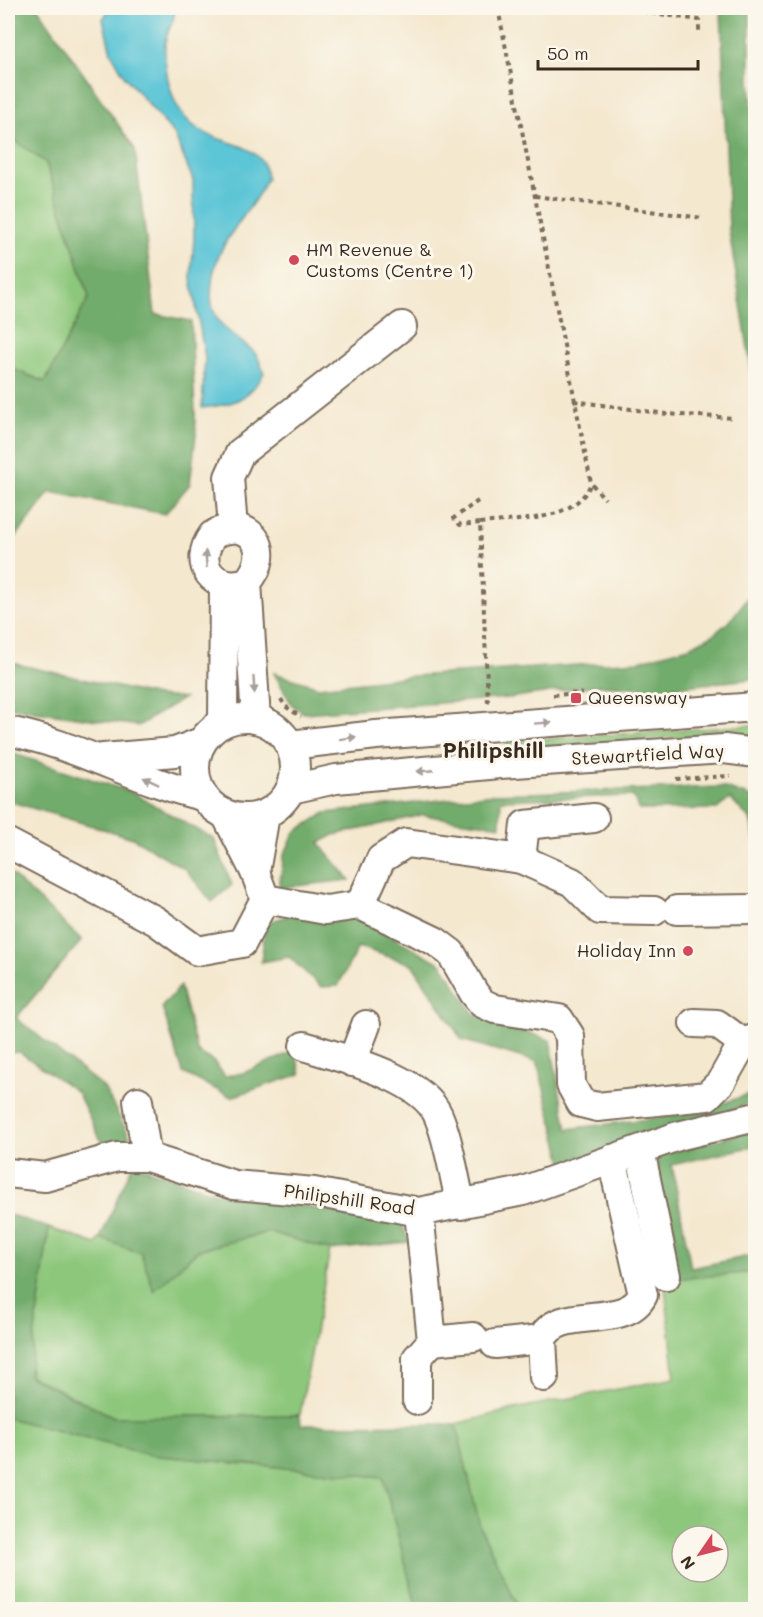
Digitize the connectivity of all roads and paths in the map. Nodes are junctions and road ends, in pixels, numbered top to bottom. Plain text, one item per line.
1 (498, 8) edge
2 (616, 8) edge
3 (755, 8) edge
4 (699, 34) dead end
5 (756, 98) edge
6 (535, 196) junction
7 (703, 218) dead end
8 (402, 326) dead end
9 (574, 401) junction
10 (734, 418) dead end
11 (591, 483) junction
12 (604, 499) dead end
13 (478, 501) dead end
14 (480, 523) junction
15 (233, 528) junction
16 (236, 583) junction
17 (223, 656) junction
18 (252, 656) junction
19 (489, 704) dead end
20 (756, 707) edge
21 (256, 718) junction
22 (223, 722) junction
23 (8, 731) edge
24 (201, 742) junction
25 (290, 745) junction
26 (756, 753) edge
27 (101, 759) junction
28 (291, 789) junction
29 (202, 796) junction
30 (226, 815) junction
31 (266, 815) junction
32 (594, 818) dead end
33 (8, 843) edge
34 (521, 859) junction
35 (255, 872) junction
36 (265, 899) junction
37 (360, 905) junction
38 (756, 909) edge
39 (694, 1023) dead end
40 (366, 1025) dead end
41 (749, 1040) edge
42 (304, 1046) dead end
43 (352, 1062) junction
44 (138, 1101) dead end
45 (756, 1117) edge
46 (640, 1150) junction
47 (147, 1157) junction
48 (612, 1159) junction
49 (8, 1173) edge
50 (461, 1205) junction
51 (419, 1212) junction
52 (666, 1276) dead end
53 (542, 1339) junction
54 (432, 1341) junction
55 (544, 1377) dead end
56 (417, 1400) dead end

1 - 6 path
2 - 4 path
3 - 5 path
6 - 7 path
6 - 9 path
8 - 15 street
9 - 10 path
9 - 11 path
11 - 12 path
11 - 14 path
13 - 14 path
14 - 19 path
15 - 16 street
16 -> 15 street
16 - 17 street
16 - 18 street
17 - 18 street
17 - 22 street
18 -> 21 street
25 -> 20 street, Stewartfield Way
21 - 22 street
21 - 25 street
22 - 24 street
23 - 27 street
24 - 27 street
24 - 29 street
25 - 28 street
26 -> 28 street, Stewartfield Way
29 -> 27 street
28 - 31 street
29 - 30 street
30 - 31 street
30 - 35 street
31 - 35 street
32 - 34 street
33 - 36 street
34 - 37 street
34 - 38 street
35 - 36 street
36 - 37 street
37 - 41 street
39 - 41 street
40 - 43 street
42 - 43 street
43 - 50 street
44 - 47 street
45 - 46 street, Philipshill Road
46 - 48 street, Philipshill Road
46 - 52 street
47 - 49 street, Philipshill Road
47 - 51 street, Philipshill Road
48 - 50 street, Philipshill Road
48 - 53 street
50 - 51 street, Philipshill Road
51 - 54 street
53 - 54 street
53 - 55 street
54 - 56 street

